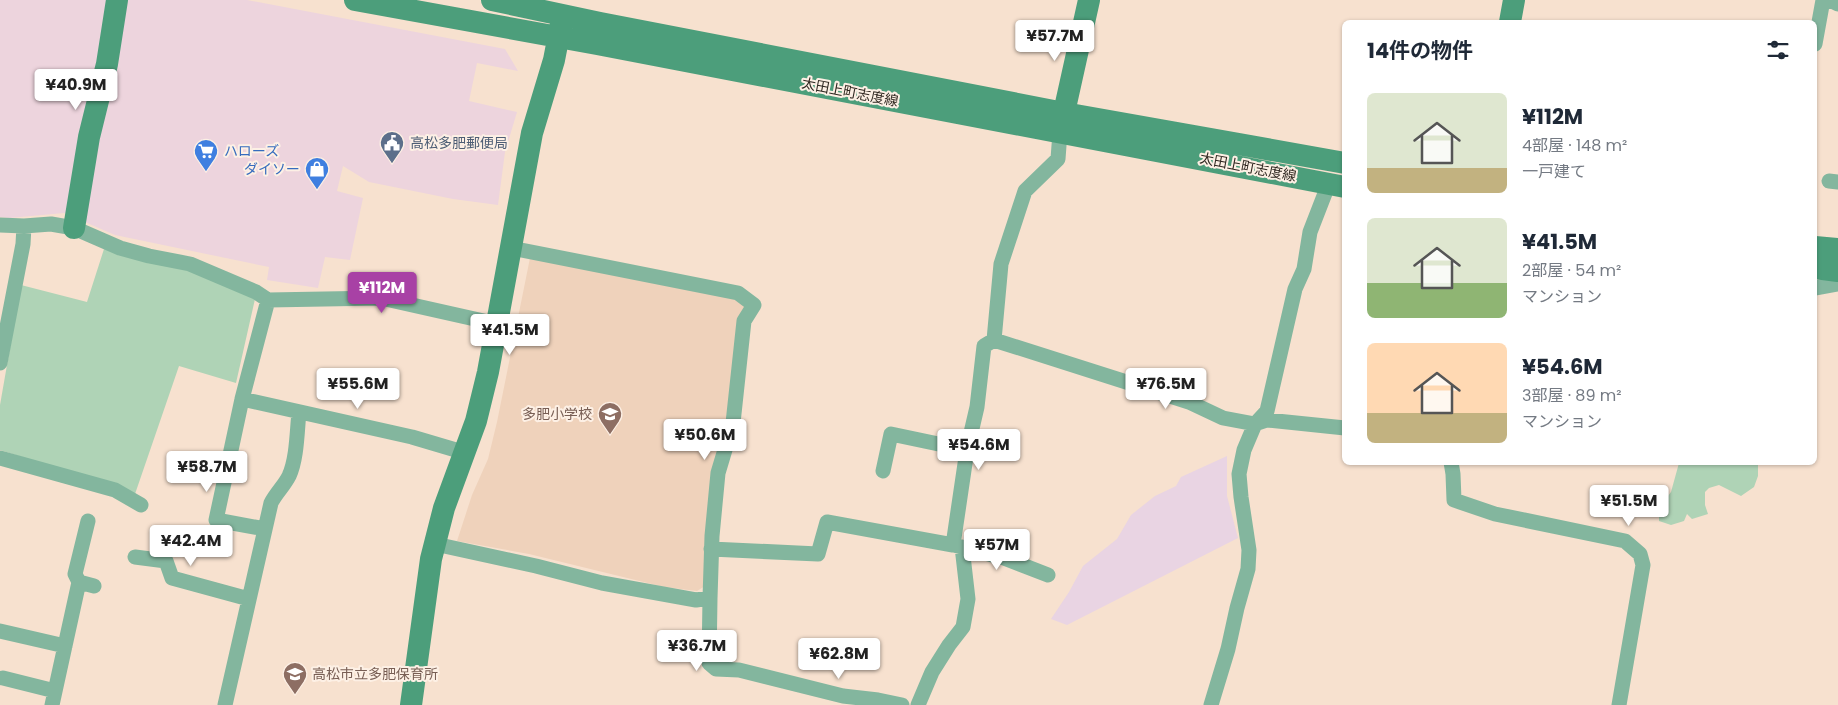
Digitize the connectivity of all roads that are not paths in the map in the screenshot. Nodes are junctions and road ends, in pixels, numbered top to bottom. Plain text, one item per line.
1 (117, 0) edge
2 (355, 0) edge
3 (492, 0) edge
4 (1089, 0) edge
5 (1514, 0) edge
6 (1823, 0) edge
7 (1830, 0) edge
8 (1838, 4) edge
9 (563, 7) edge
10 (1510, 20) edge
11 (1817, 33) edge
12 (560, 38) junction
13 (1062, 122) junction
14 (1311, 156) junction
15 (1342, 162) edge
16 (1306, 178) junction
17 (1337, 185) edge
18 (0, 225) edge
19 (24, 226) junction
20 (74, 228) junction
21 (1817, 247) edge
22 (511, 248) junction
23 (1838, 249) edge
24 (1817, 268) edge
25 (1838, 271) edge
26 (1838, 284) edge
27 (1817, 288) edge
28 (268, 300) junction
29 (497, 324) junction
30 (994, 340) junction
31 (0, 363) edge
32 (242, 399) junction
33 (299, 412) junction
34 (1255, 424) junction
35 (1342, 428) edge
36 (967, 450) junction
37 (466, 453) junction
38 (0, 458) edge
39 (1452, 465) edge
40 (883, 471) dead end
41 (142, 504) dead end
42 (88, 521) dead end
43 (265, 529) junction
44 (435, 544) junction
45 (957, 546) junction
46 (711, 550) junction
47 (135, 557) dead end
48 (1048, 575) dead end
49 (78, 582) junction
50 (94, 586) dead end
51 (710, 598) junction
52 (249, 599) junction
53 (0, 631) edge
54 (65, 646) junction
55 (3, 678) dead end
56 (54, 698) edge
57 (225, 705) edge
58 (411, 705) edge
59 (902, 705) edge
60 (918, 705) edge
61 (1211, 705) edge
62 (1619, 705) edge

1 - 20 main road
2 - 12 main road, 太田上町志度線
3 - 9 main road, 太田上町志度線
4 - 13 main road
5 - 10 main road
6 - 11 street
7 - 8 street
9 - 12 main road
9 - 13 main road, 太田上町志度線
12 - 13 main road, 太田上町志度線
12 - 22 main road
13 - 14 main road, 太田上町志度線
13 - 16 main road, 太田上町志度線
13 - 30 street
14 - 15 main road, 太田上町志度線
14 - 16 main road
16 - 17 main road, 太田上町志度線
17 - 34 street
18 - 19 street
19 - 20 street
19 - 31 street
20 - 28 street
21 - 23 main road
22 - 29 main road
22 - 46 street
24 - 25 main road
26 - 27 street
28 - 29 street
28 - 32 street
29 - 37 main road
30 - 34 street
30 - 36 street
32 - 33 street
32 - 43 street
33 - 37 street
33 - 43 street
34 - 35 street
34 - 61 street
36 - 40 street
36 - 45 street
37 - 44 main road
38 - 41 street
39 - 62 street
42 - 49 street
43 - 52 street
44 - 51 street
44 - 58 main road
45 - 46 street
45 - 48 street
45 - 60 street
46 - 51 street
47 - 52 street
49 - 50 street
49 - 54 street
51 - 59 street
52 - 57 street
53 - 54 street
54 - 56 street
55 - 56 street

